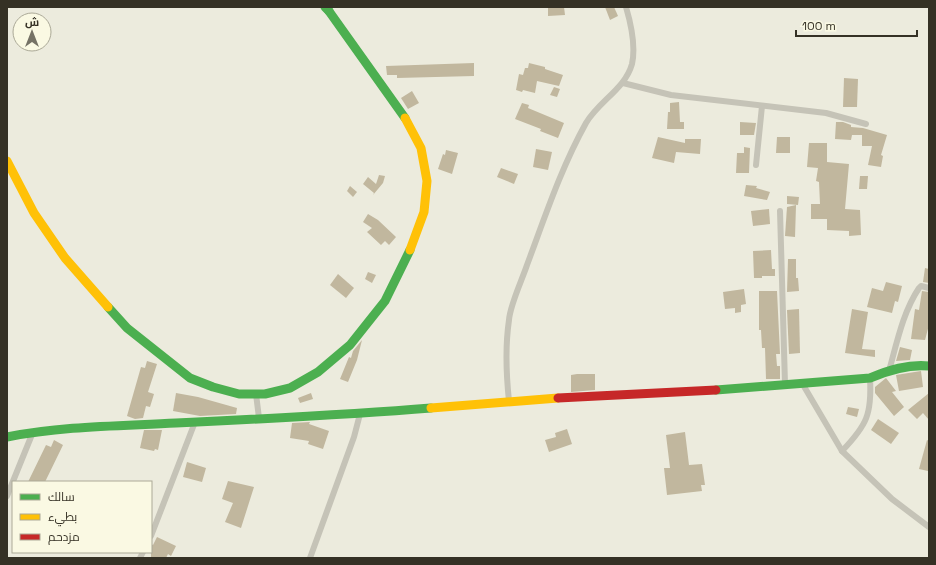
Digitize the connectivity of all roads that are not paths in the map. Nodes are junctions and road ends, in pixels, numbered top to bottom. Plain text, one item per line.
1 (626, 7) edge
2 (327, 8) edge
3 (623, 83) junction
4 (762, 106) junction
5 (866, 124) dead end
6 (7, 161) edge
7 (756, 165) dead end
8 (780, 211) dead end
9 (929, 288) edge
10 (929, 366) edge
11 (888, 370) junction
12 (870, 378) junction
13 (802, 383) junction
14 (785, 384) junction
15 (256, 394) junction
16 (509, 401) junction
17 (360, 414) junction
18 (259, 418) junction
19 (195, 422) junction
20 (33, 432) junction
21 (7, 436) edge
22 (842, 451) junction
23 (13, 481) edge
24 (12, 484) edge
25 (7, 496) edge
26 (929, 528) edge
27 (152, 533) edge
28 (310, 558) edge

1 - 3 street
2 - 15 street
3 - 4 street
3 - 16 street
4 - 5 street
4 - 7 street
6 - 15 street
8 - 14 street
9 - 11 street
10 - 11 street
11 - 12 street
12 - 13 street
12 - 22 street
13 - 14 street
13 - 22 street
14 - 16 street
15 - 18 street
16 - 17 street
17 - 18 street
17 - 28 street
18 - 19 street
19 - 20 street
19 - 27 street
20 - 21 street
20 - 23 street
22 - 26 street
24 - 25 street

